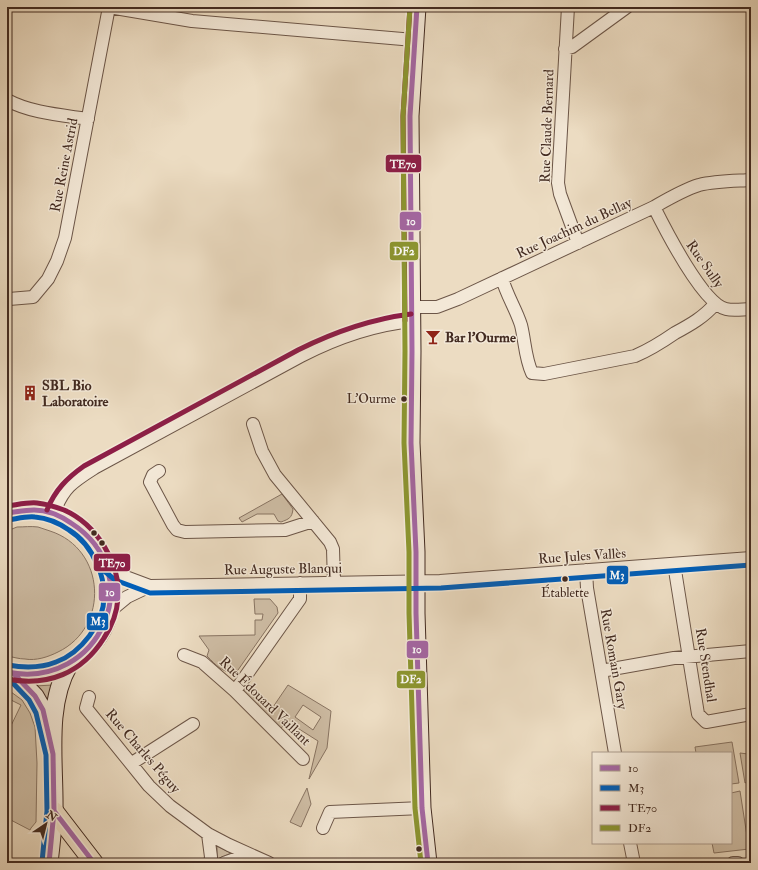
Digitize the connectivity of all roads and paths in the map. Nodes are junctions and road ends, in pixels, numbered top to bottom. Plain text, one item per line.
1 (109, 7) edge
2 (417, 7) edge
3 (568, 7) edge
4 (627, 7) edge
5 (414, 40) junction
6 (565, 49) junction
7 (7, 100) edge
8 (88, 119) junction
9 (751, 177) edge
10 (751, 180) edge
11 (654, 207) junction
12 (578, 243) junction
13 (502, 278) junction
14 (9, 299) dead end
15 (715, 304) junction
16 (751, 309) edge
17 (412, 314) junction
18 (253, 424) dead end
19 (159, 471) dead end
20 (11, 509) edge
21 (54, 513) junction
22 (313, 521) junction
23 (751, 558) edge
24 (107, 564) junction
25 (674, 564) junction
26 (586, 570) junction
27 (416, 581) junction
28 (300, 583) junction
29 (334, 583) junction
30 (150, 586) junction
31 (110, 611) junction
32 (751, 651) edge
33 (184, 656) dead end
34 (690, 656) junction
35 (69, 665) junction
36 (601, 672) junction
37 (11, 673) edge
38 (235, 691) junction
39 (88, 697) dead end
40 (751, 714) edge
41 (193, 724) dead end
42 (615, 752) edge
43 (53, 754) junction
44 (303, 759) dead end
45 (132, 764) junction
46 (422, 808) junction
47 (54, 811) junction
48 (323, 828) dead end
49 (208, 834) junction
50 (630, 844) edge
51 (249, 854) junction
52 (49, 863) edge
53 (94, 863) edge
54 (210, 863) edge
55 (224, 863) edge
56 (269, 863) edge
57 (428, 863) edge
58 (634, 863) edge
59 (733, 863) edge
60 (738, 863) edge

1 - 5 street
1 - 8 street, Rue Reine Astrid
2 - 5 main road
3 - 6 street, Rue Claude Bernard
4 - 6 street
5 - 17 main road
6 - 12 street, Rue Claude Bernard
7 - 8 street
8 - 14 street, Rue Reine Astrid
9 - 10 street
10 - 11 street, Rue Joachim du Bellay
11 - 12 street, Rue Joachim du Bellay
11 - 15 street, Rue Sully
12 - 13 street, Rue Joachim du Bellay
13 - 15 street
13 - 17 street, Rue Joachim du Bellay
15 - 16 street, Rue Sully
17 - 21 street, Rue Joachim du Bellay
17 - 27 main road
18 - 22 street
19 - 22 street
20 - 21 main road
21 - 24 main road
22 - 29 street
23 - 25 street, Rue Jules Vallès
24 - 30 street, Rue Auguste Blanqui
24 - 31 main road
25 - 26 street, Rue Jules Vallès
25 - 34 street, Rue Stendhal
26 - 27 street, Rue Jules Vallès
26 - 36 street, Rue Romain Gary
27 - 29 street, Rue Auguste Blanqui
27 - 46 main road
28 - 29 street, Rue Auguste Blanqui
28 - 30 street, Rue Auguste Blanqui
28 - 38 street
30 - 31 street, Rue Auguste Blanqui
31 - 35 main road
32 - 34 street
33 - 38 street, Rue Édouard Vaillant
34 - 36 street
34 - 40 street, Rue Stendhal
35 - 37 main road
35 - 43 main road
36 - 42 street, Rue Romain Gary
37 - 43 main road
38 - 44 street, Rue Édouard Vaillant
39 - 45 street, Rue Charles Péguy
41 - 45 street
43 - 47 main road
45 - 49 street, Rue Charles Péguy
46 - 48 street
46 - 57 main road
47 - 52 main road
47 - 53 main road
49 - 51 street, Rue Charles Péguy
49 - 54 street
50 - 58 street
51 - 55 street
51 - 56 street, Rue Charles Péguy
59 - 60 street

